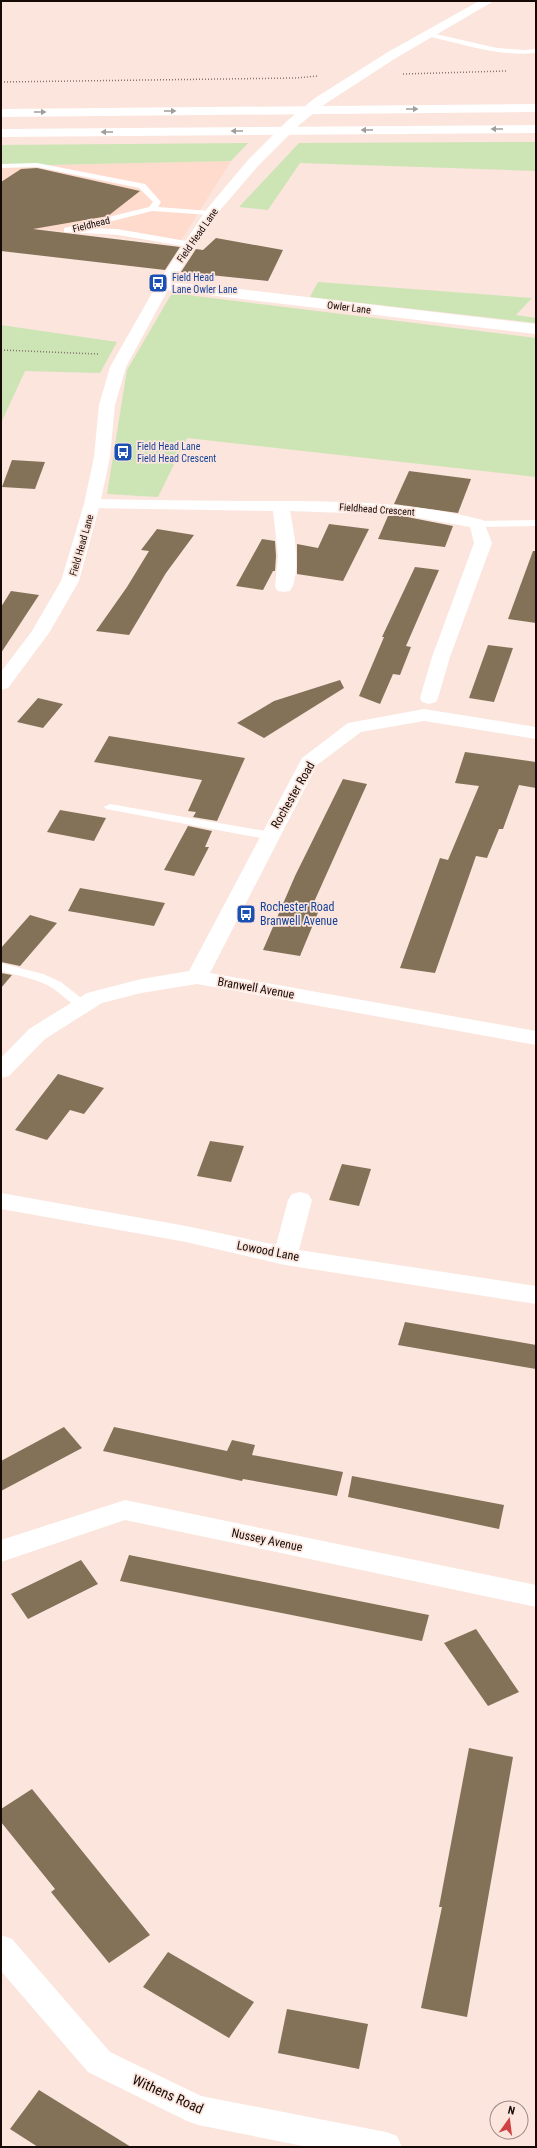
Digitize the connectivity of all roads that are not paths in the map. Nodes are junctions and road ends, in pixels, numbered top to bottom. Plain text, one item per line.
1 (488, 1) edge
2 (430, 34) junction
3 (536, 51) edge
4 (536, 108) edge
5 (1, 113) edge
6 (536, 129) edge
7 (1, 133) edge
8 (1, 166) edge
9 (152, 209) junction
10 (211, 213) junction
11 (189, 244) junction
12 (163, 286) junction
13 (536, 329) edge
14 (92, 504) junction
15 (281, 506) junction
16 (536, 523) edge
17 (477, 524) junction
18 (284, 587) dead end
19 (1, 684) edge
20 (429, 698) dead end
21 (536, 733) edge
22 (110, 807) dead end
23 (270, 836) junction
24 (1, 967) edge
25 (197, 977) junction
26 (84, 1005) junction
27 (536, 1038) edge
28 (1, 1072) edge
29 (300, 1200) dead end
30 (1, 1201) edge
31 (285, 1256) junction
32 (536, 1295) edge
33 (1, 1551) edge
34 (536, 1596) edge
35 (1, 1949) edge
36 (386, 2147) edge

1 - 2 main road, Field Head Lane
2 - 3 lane
2 - 10 main road, Field Head Lane
5 -> 4 main road
6 -> 7 main road
8 - 9 lane
9 - 10 lane, Fieldhead
9 - 11 lane, Fieldhead
10 - 11 main road, Field Head Lane
11 - 12 main road, Field Head Lane
12 - 13 main road, Owler Lane
12 - 14 main road, Field Head Lane
14 - 15 main road, Fieldhead Crescent
14 - 19 main road, Field Head Lane
15 - 17 main road, Fieldhead Crescent
15 - 18 main road
16 - 17 lane
17 - 20 main road
21 - 23 main road, Rochester Road
22 - 23 lane
23 - 25 main road, Rochester Road
24 - 26 lane
25 - 26 main road, Branwell Avenue
25 - 27 main road, Branwell Avenue
26 - 28 main road, Branwell Avenue
29 - 31 main road
30 - 31 main road, Lowood Lane
31 - 32 main road, Lowood Lane
33 - 34 main road, Nussey Avenue
35 - 36 main road, Withens Road

